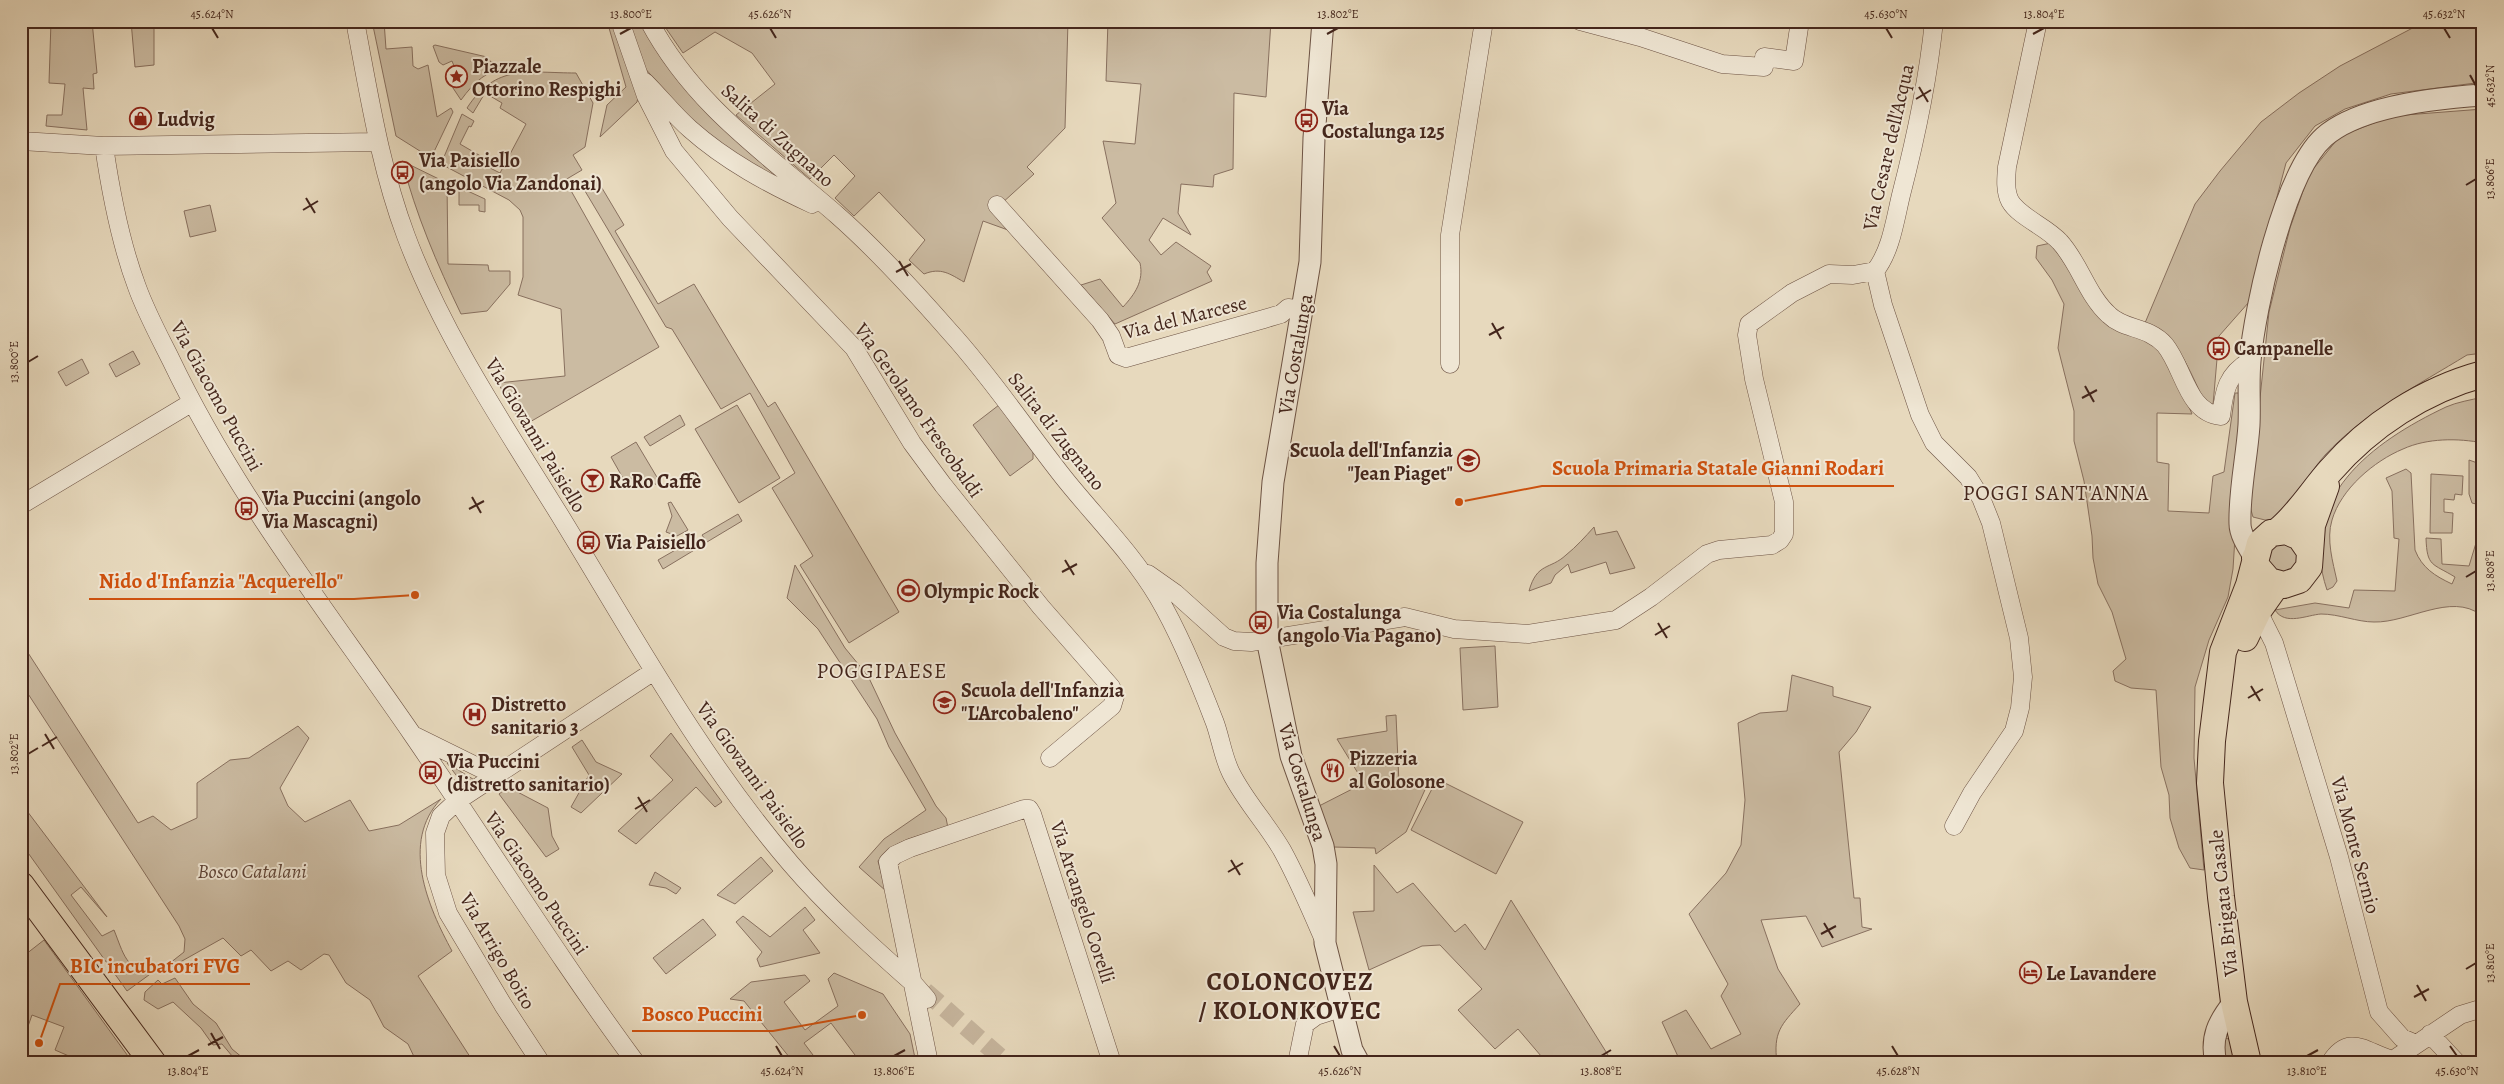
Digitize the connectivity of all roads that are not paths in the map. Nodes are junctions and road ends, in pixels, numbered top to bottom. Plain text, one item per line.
1 (355, 21) edge
2 (620, 21) edge
3 (649, 21) edge
4 (1323, 21) edge
5 (1484, 21) edge
6 (1580, 21) edge
7 (1800, 21) edge
8 (1934, 21) edge
9 (2038, 21) edge
10 (638, 74) junction
11 (2483, 95) edge
12 (21, 141) edge
13 (378, 142) junction
14 (104, 146) junction
15 (997, 205) dead end
16 (838, 216) junction
17 (1875, 271) junction
18 (1303, 310) junction
19 (2250, 361) junction
20 (1450, 364) dead end
21 (2483, 374) edge
22 (191, 403) junction
23 (2341, 459) junction
24 (2242, 497) junction
25 (21, 505) edge
26 (2274, 532) junction
27 (2309, 550) junction
28 (2255, 558) junction
29 (1139, 568) junction
30 (2277, 584) junction
31 (2252, 622) junction
32 (1267, 639) junction
33 (654, 671) junction
34 (413, 734) junction
35 (2212, 741) junction
36 (1050, 758) dead end
37 (496, 776) junction
38 (457, 801) junction
39 (1954, 826) dead end
40 (21, 885) edge
41 (1325, 943) junction
42 (921, 991) junction
43 (2234, 1002) junction
44 (1341, 1008) junction
45 (2483, 1008) edge
46 (2423, 1039) junction
47 (153, 1063) edge
48 (541, 1063) edge
49 (635, 1063) edge
50 (929, 1063) edge
51 (1112, 1063) edge
52 (1297, 1063) edge
53 (1359, 1063) edge
54 (2216, 1063) edge
55 (2248, 1063) edge
56 (2330, 1063) edge
57 (2456, 1063) edge

1 - 13 street, Via Giovanni Paisiello
2 - 10 street, Via Gerolamo Frescobaldi
3 - 16 street, Salita di Zugnano
4 - 18 street, Via Costalunga
5 - 20 street
6 - 7 street
8 - 17 street, Via Cesare dell'Acqua
9 - 19 street
10 - 16 street, Via Gerolamo Frescobaldi
10 - 36 street, Via Gerolamo Frescobaldi
11 - 19 street
12 - 14 street
13 - 14 street
13 - 33 street, Via Giovanni Paisiello
14 - 22 street, Via Giacomo Puccini
15 - 18 street, Via del Marcese
16 - 29 street, Salita di Zugnano
17 - 32 street
17 - 39 street
18 - 32 street, Via Costalunga
19 - 24 street
21 - 23 main road, Via Brigata Casale
22 - 25 street
22 - 34 street, Via Giacomo Puccini
23 - 26 main road, Via Brigata Casale
23 - 27 main road, Via Brigata Casale
24 - 26 street
24 - 28 street
26 - 27 main road
26 - 28 main road, Via Brigata Casale
27 - 30 main road, Via Brigata Casale
28 - 30 main road
28 - 31 street
28 - 35 main road, Via Brigata Casale
29 - 32 street
29 - 41 street, Salita di Zugnano
30 - 31 main road, Via Brigata Casale
31 - 35 main road, Via Brigata Casale
31 - 46 street, Via Monte Sernio
32 - 41 street, Via Costalunga
33 - 37 street, Via Arrigo Boito
33 - 42 street, Via Giovanni Paisiello
34 - 37 street
34 - 38 street, Via Giacomo Puccini
35 - 43 main road, Via Brigata Casale
37 - 38 street, Via Arrigo Boito
38 - 48 street, Via Arrigo Boito
38 - 49 street, Via Giacomo Puccini
40 - 47 main road
41 - 44 street, Via Costalunga
42 - 50 street, Via Arcangelo Corelli
42 - 51 street, Via Arcangelo Corelli
43 - 54 street
43 - 55 main road, Via Brigata Casale
44 - 52 street
44 - 53 street, Via Costalunga
45 - 46 street
46 - 56 street
46 - 57 street, Via Monte Sernio

